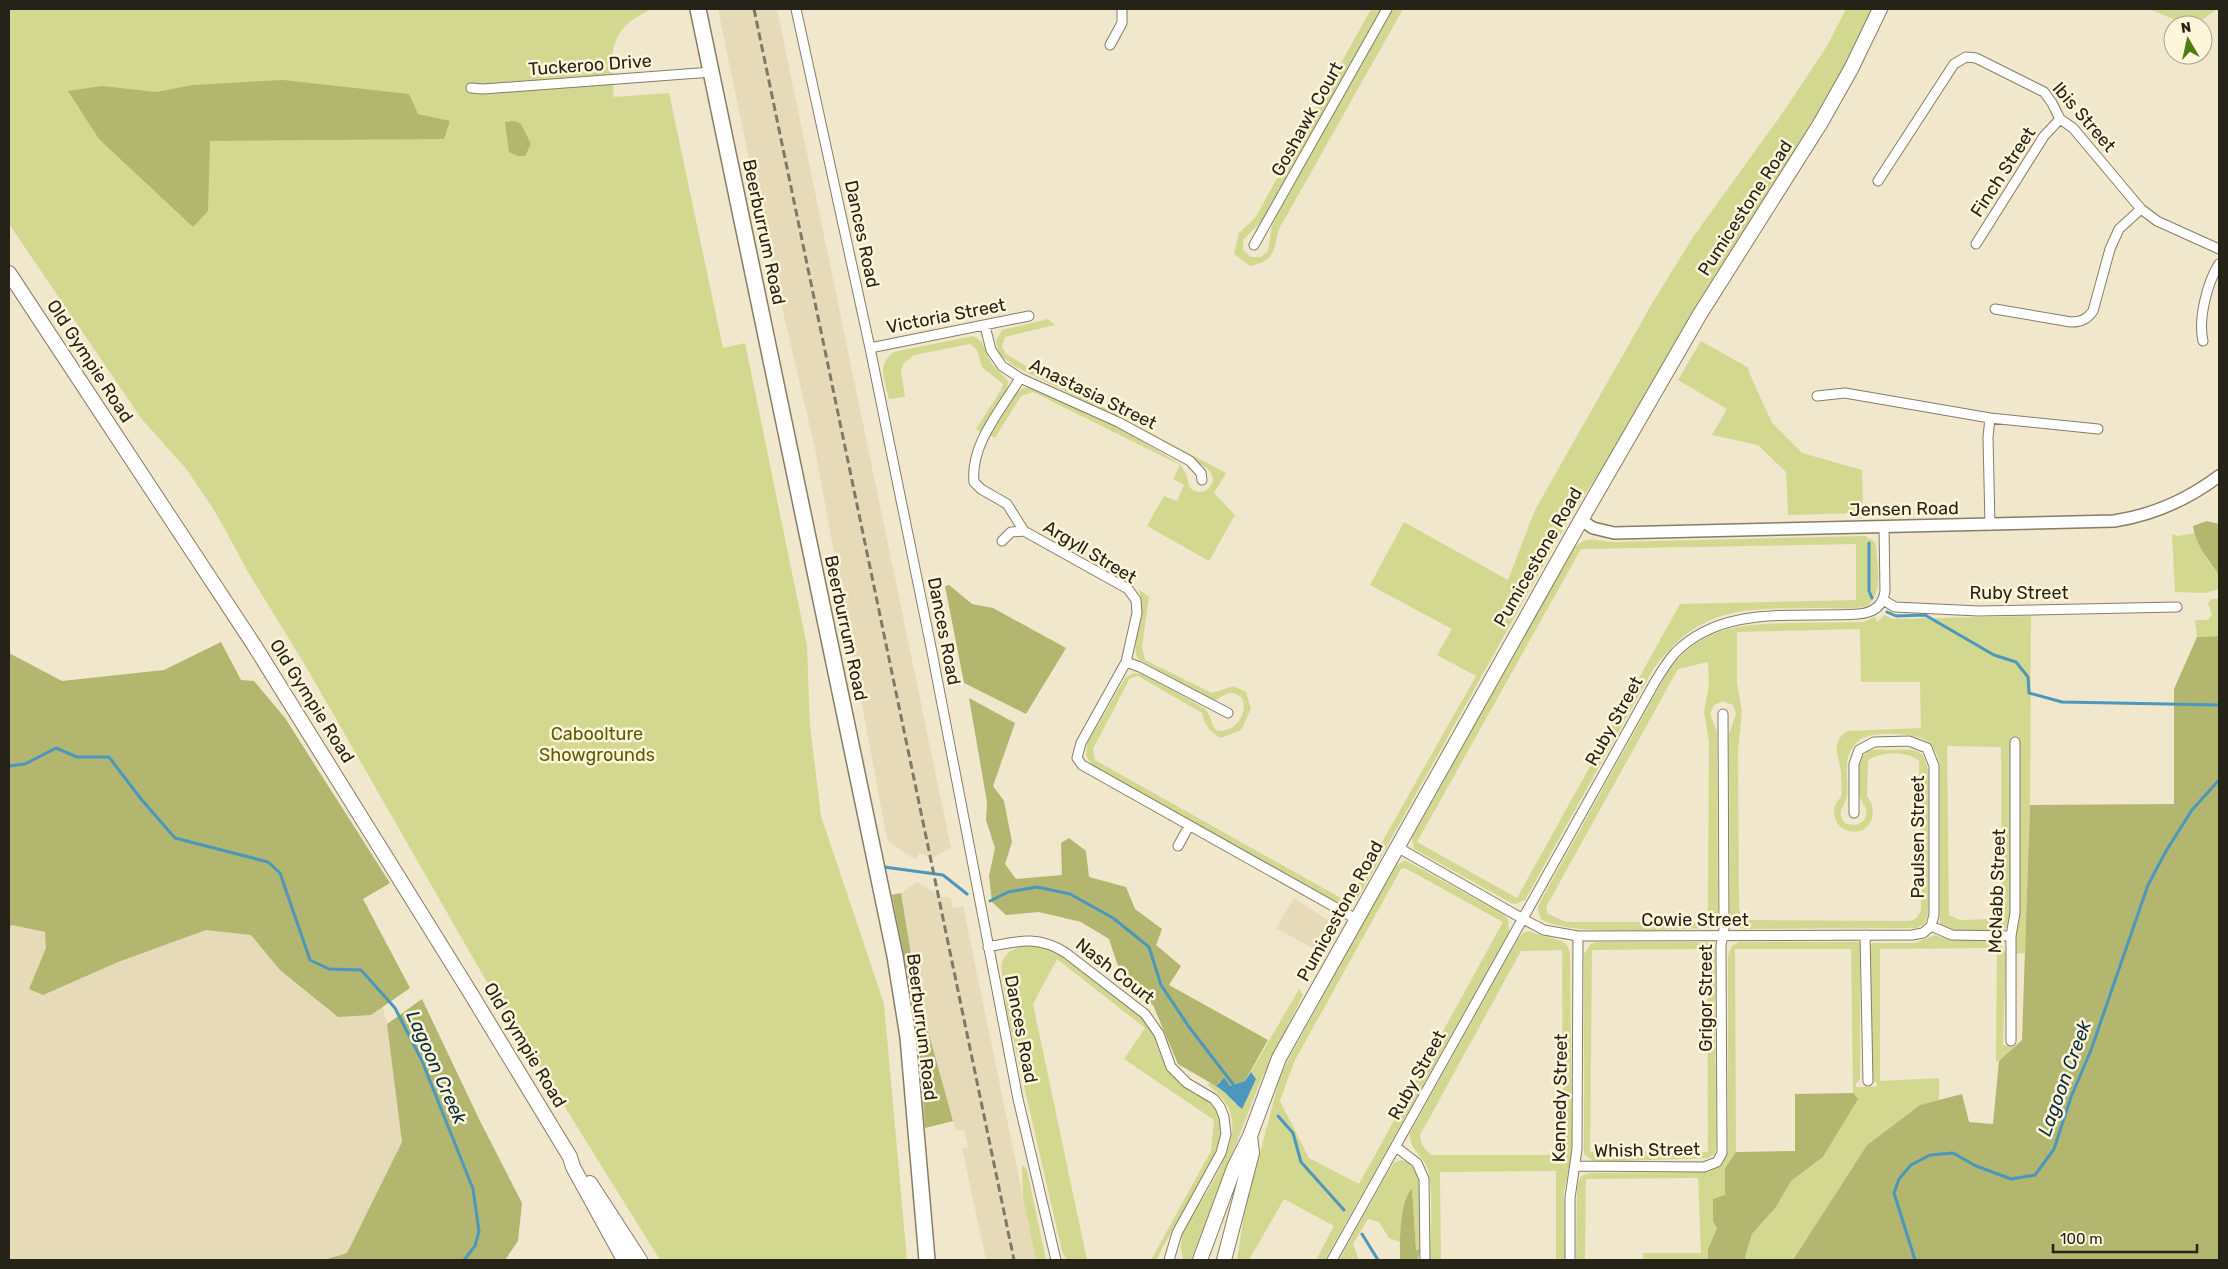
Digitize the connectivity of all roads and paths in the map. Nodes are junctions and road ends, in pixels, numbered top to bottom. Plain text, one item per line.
1 (698, 9) edge
2 (796, 9) edge
3 (1122, 9) edge
4 (1388, 9) edge
5 (1880, 9) edge
6 (1110, 45) dead end
7 (712, 72) junction
8 (471, 88) dead end
9 (2060, 119) junction
10 (1878, 181) dead end
11 (2141, 209) junction
12 (1976, 244) dead end
13 (1254, 245) dead end
14 (2219, 249) edge
15 (2219, 264) edge
16 (9, 272) edge
17 (1995, 309) dead end
18 (1029, 316) dead end
19 (985, 326) junction
20 (2203, 341) dead end
21 (870, 348) junction
22 (1020, 378) junction
23 (1818, 396) dead end
24 (1990, 418) junction
25 (2098, 429) dead end
26 (2219, 476) edge
27 (1202, 480) dead end
28 (1581, 520) junction
29 (1990, 525) junction
30 (1884, 526) junction
31 (1024, 531) junction
32 (1002, 541) dead end
33 (1883, 600) junction
34 (2177, 606) dead end
35 (1126, 662) junction
36 (1228, 713) dead end
37 (1723, 714) dead end
38 (2015, 742) dead end
39 (1854, 813) dead end
40 (1189, 826) junction
41 (1178, 846) dead end
42 (1396, 847) junction
43 (1523, 918) junction
44 (1356, 919) junction
45 (1931, 926) junction
46 (1865, 935) junction
47 (1578, 936) junction
48 (1723, 936) junction
49 (2011, 936) junction
50 (988, 947) junction
51 (2011, 1042) dead end
52 (1868, 1080) dead end
53 (1250, 1136) junction
54 (1396, 1147) junction
55 (570, 1157) junction
56 (1717, 1162) joint
57 (1575, 1166) junction
58 (624, 1260) edge
59 (640, 1260) edge
60 (927, 1260) edge
61 (1056, 1260) edge
62 (1169, 1260) edge
63 (1200, 1260) edge
64 (1224, 1260) edge
65 (1332, 1260) edge
66 (1426, 1260) edge
67 (1570, 1260) edge

1 - 7 main road, Beerburrum Road
2 - 21 street, Dances Road
3 - 6 street
4 - 13 street, Goshawk Court
5 - 28 main road, Pumicestone Road
7 - 8 street, Tuckeroo Drive
7 - 60 main road, Beerburrum Road
9 - 10 street, Ibis Street
9 - 11 street, Ibis Street
9 - 12 street, Finch Street
11 - 14 street, Ibis Street
11 - 17 street
15 - 20 street
16 - 55 main road, Old Gympie Road
18 - 19 street, Victoria Street
19 - 21 street, Victoria Street
19 - 22 street, Anastasia Street
21 - 50 street, Dances Road
22 - 27 street, Anastasia Street
22 - 31 street, Argyll Street
23 - 24 street
24 - 25 street
24 - 29 street
26 - 29 street, Jensen Road
28 - 30 street, Jensen Road
28 - 42 main road, Pumicestone Road
29 - 30 street, Jensen Road
30 - 33 street
31 - 32 street, Argyll Street
31 - 35 street, Argyll Street
33 - 34 street, Ruby Street
33 - 43 street, Ruby Street
35 - 36 street
35 - 40 street, Argyll Street
37 - 48 street, Grigor Street
38 - 49 street, McNabb Street
39 - 45 street, Paulsen Street
40 - 41 street
40 - 44 street, Argyll Street
42 - 43 street, Cowie Street
42 - 44 main road, Pumicestone Road
43 - 47 street, Cowie Street
43 - 54 street, Ruby Street
44 - 53 main road, Pumicestone Road
45 - 46 street, Cowie Street
45 - 49 street
46 - 48 street, Cowie Street
46 - 52 street
47 - 48 street, Cowie Street
47 - 57 street, Kennedy Street
48 - 56 street, Grigor Street
49 - 51 street, McNabb Street
50 - 61 street, Dances Road
50 - 62 street, Nash Court
53 - 63 main road, Pumicestone Road
53 - 64 main road, Pumicestone Road
54 - 65 street, Ruby Street
54 - 66 street
55 - 58 main road, Old Gympie Road
55 - 59 main road, Old Gympie Road
56 - 57 street, Whish Street
57 - 67 street, Kennedy Street

